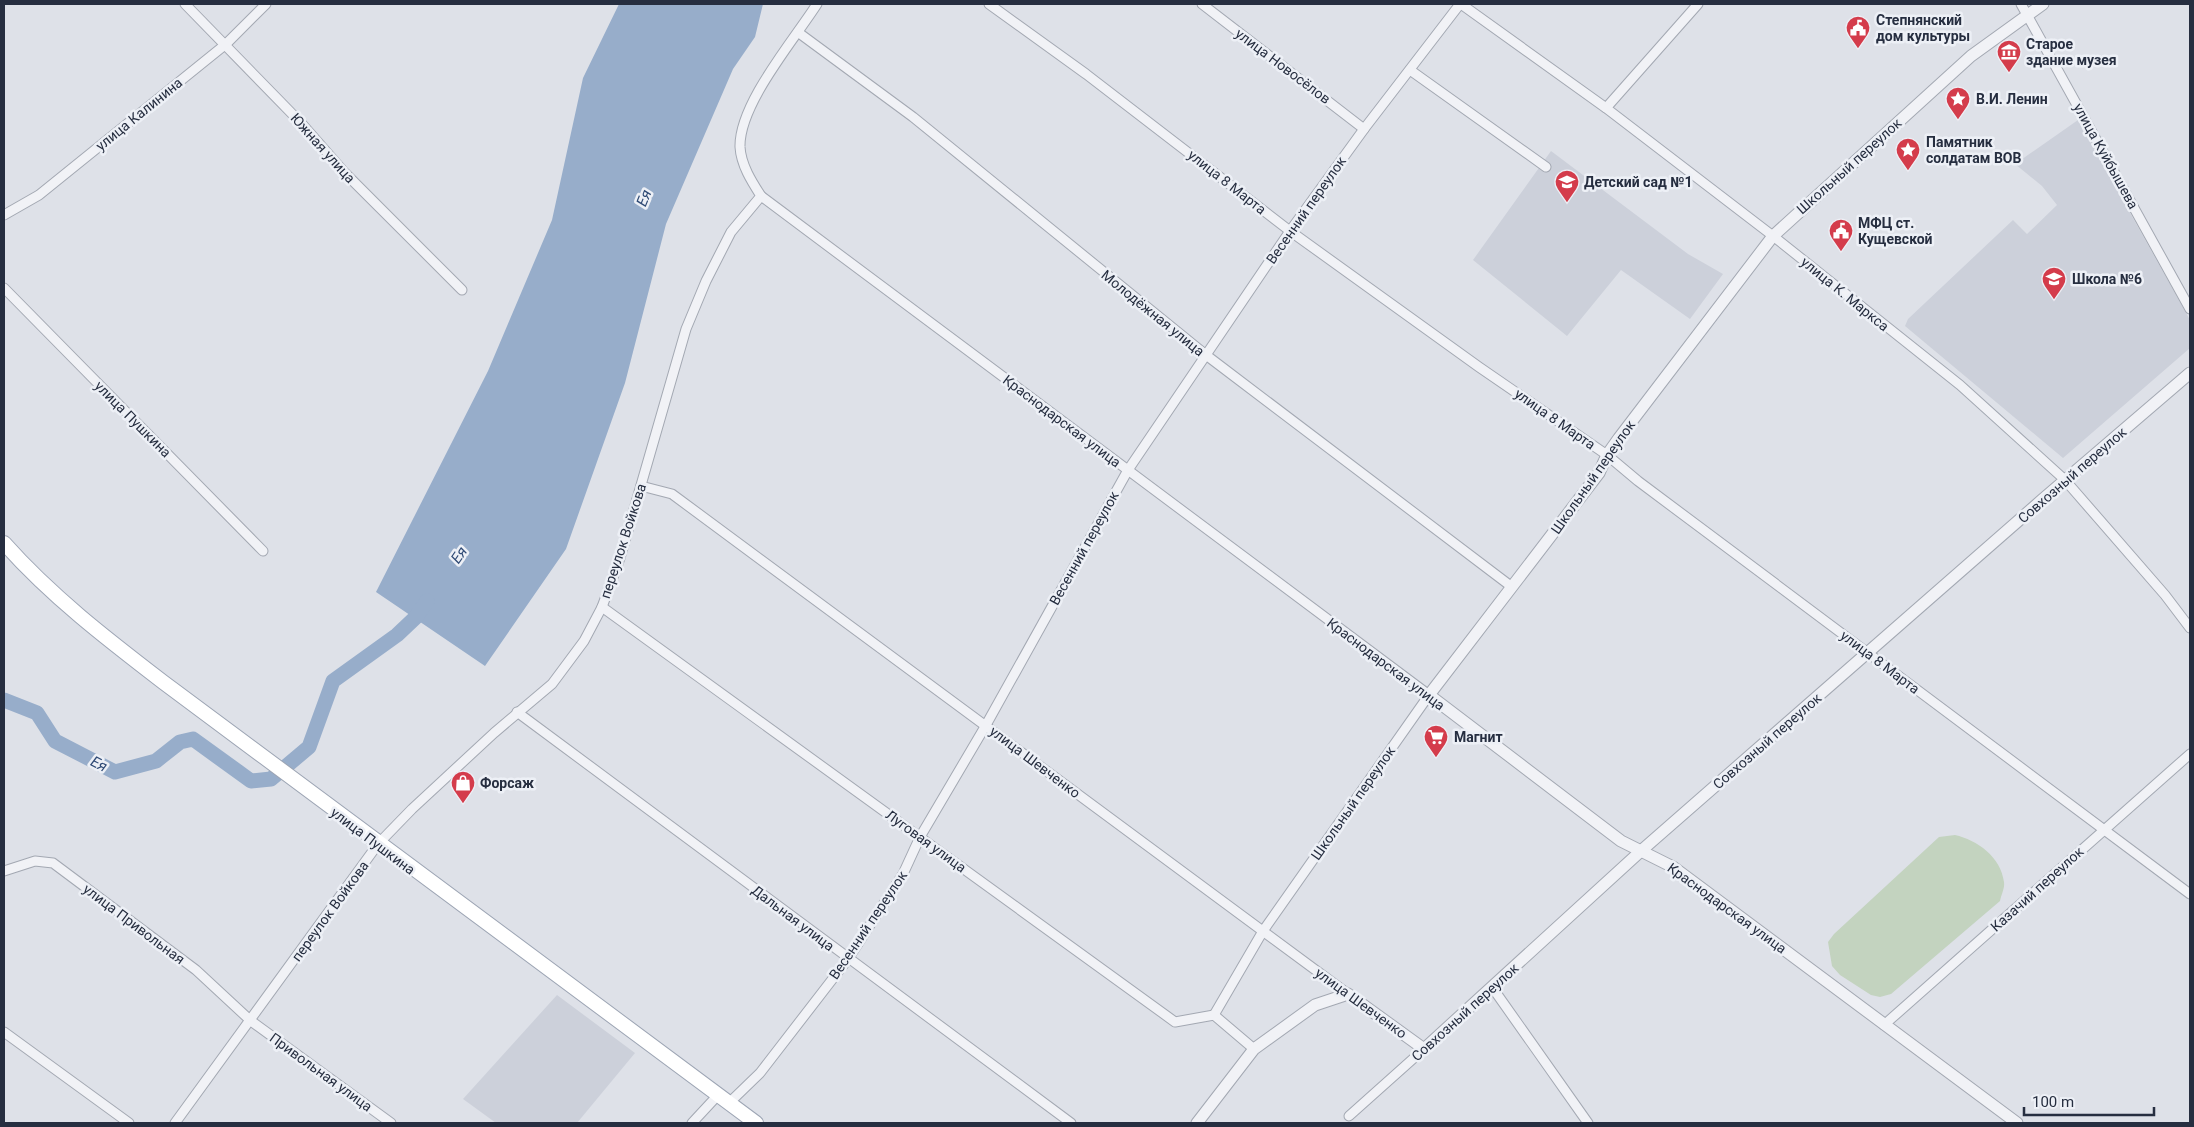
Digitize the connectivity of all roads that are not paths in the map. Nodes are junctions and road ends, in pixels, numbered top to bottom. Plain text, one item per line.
1 (186, 4) edge
2 (266, 4) edge
3 (817, 4) edge
4 (989, 4) edge
5 (1202, 4) edge
6 (1460, 4) edge
7 (1698, 4) edge
8 (2021, 4) edge
9 (2043, 4) edge
10 (2028, 14) junction
11 (799, 33) junction
12 (226, 44) junction
13 (1410, 70) junction
14 (1606, 108) junction
15 (1364, 128) junction
16 (1546, 167) dead end
17 (761, 196) junction
18 (4, 215) edge
19 (1290, 231) junction
20 (1773, 236) junction
21 (4, 288) edge
22 (462, 290) dead end
23 (2190, 309) edge
24 (1206, 355) junction
25 (2190, 373) edge
26 (1607, 455) junction
27 (1128, 470) junction
28 (2065, 480) junction
29 (641, 486) junction
30 (4, 543) edge
31 (263, 551) dead end
32 (1512, 587) junction
33 (602, 607) junction
34 (2190, 628) edge
35 (1867, 653) junction
36 (1429, 695) junction
37 (517, 712) junction
38 (986, 725) junction
39 (2190, 754) edge
40 (2104, 829) junction
41 (920, 837) junction
42 (378, 844) junction
43 (1642, 850) junction
44 (4, 871) edge
45 (2190, 894) edge
46 (1263, 931) junction
47 (848, 959) junction
48 (1492, 987) junction
49 (1348, 994) junction
50 (1214, 1015) junction
51 (251, 1021) junction
52 (1884, 1024) junction
53 (4, 1032) edge
54 (1254, 1049) junction
55 (1424, 1049) junction
56 (718, 1095) junction
57 (729, 1103) junction
58 (1349, 1116) dead end
59 (129, 1123) edge
60 (175, 1123) edge
61 (391, 1123) edge
62 (692, 1123) edge
63 (756, 1123) edge
64 (1071, 1123) edge
65 (1197, 1123) edge
66 (1588, 1123) edge
67 (2016, 1123) edge

1 - 12 street, Южная улица
2 - 12 street, улица Калинина
3 - 11 street
4 - 19 street, улица 8 Марта
5 - 15 street, улица Новосёлов
6 - 13 street, Весенний переулок
6 - 14 street, улица К. Маркса
7 - 14 street
8 - 10 street, улица Куйбышева
9 - 10 street, Школьный переулок
10 - 20 street, Школьный переулок
10 - 23 street, улица Куйбышева
11 - 17 street
11 - 24 street, Молодёжная улица
12 - 18 street, улица Калинина
12 - 22 street, Южная улица
13 - 15 street, Весенний переулок
13 - 16 street
14 - 20 street, улица К. Маркса
15 - 19 street, Весенний переулок
17 - 27 street, Краснодарская улица
17 - 29 street, переулок Войкова
19 - 24 street, Весенний переулок
19 - 26 street, улица 8 Марта
20 - 26 street, Школьный переулок
20 - 28 street, улица К. Маркса
21 - 31 street, улица Пушкина
24 - 27 street, Весенний переулок
24 - 32 street, Молодёжная улица
25 - 28 street, Совхозный переулок
26 - 32 street, Школьный переулок
26 - 35 street, улица 8 Марта
27 - 36 street, Краснодарская улица
27 - 38 street, Весенний переулок
28 - 34 street, улица К. Маркса
28 - 35 street, Совхозный переулок
29 - 33 street, переулок Войкова
29 - 38 street, улица Шевченко
30 - 42 main road, улица Пушкина
32 - 36 street, Школьный переулок
33 - 37 street, переулок Войкова
33 - 41 street, Луговая улица
35 - 40 street, улица 8 Марта
35 - 43 street, Совхозный переулок
36 - 43 street, Краснодарская улица
36 - 46 street, Школьный переулок
37 - 42 street, переулок Войкова
37 - 47 street, Дальная улица
38 - 41 street, Весенний переулок
38 - 46 street, улица Шевченко
39 - 40 street, Казачий переулок
40 - 45 street, улица 8 Марта
40 - 52 street, Казачий переулок
41 - 47 street, Весенний переулок
41 - 50 street, Луговая улица
42 - 51 street, переулок Войкова
42 - 56 main road, улица Пушкина
43 - 48 street, Совхозный переулок
43 - 52 street, Краснодарская улица
44 - 51 street, улица Привольная
46 - 49 street, улица Шевченко
46 - 50 street, Школьный переулок
47 - 57 street, Весенний переулок
47 - 64 street, Дальная улица
48 - 55 street, Совхозный переулок
48 - 66 street
49 - 54 street
49 - 55 street, улица Шевченко
50 - 54 street
51 - 60 street, переулок Войкова
51 - 61 street, Привольная улица
52 - 67 street, Краснодарская улица
53 - 59 street
54 - 65 street
55 - 58 street, Совхозный переулок
56 - 57 main road, улица Пушкина
56 - 62 street
57 - 63 main road, улица Пушкина

